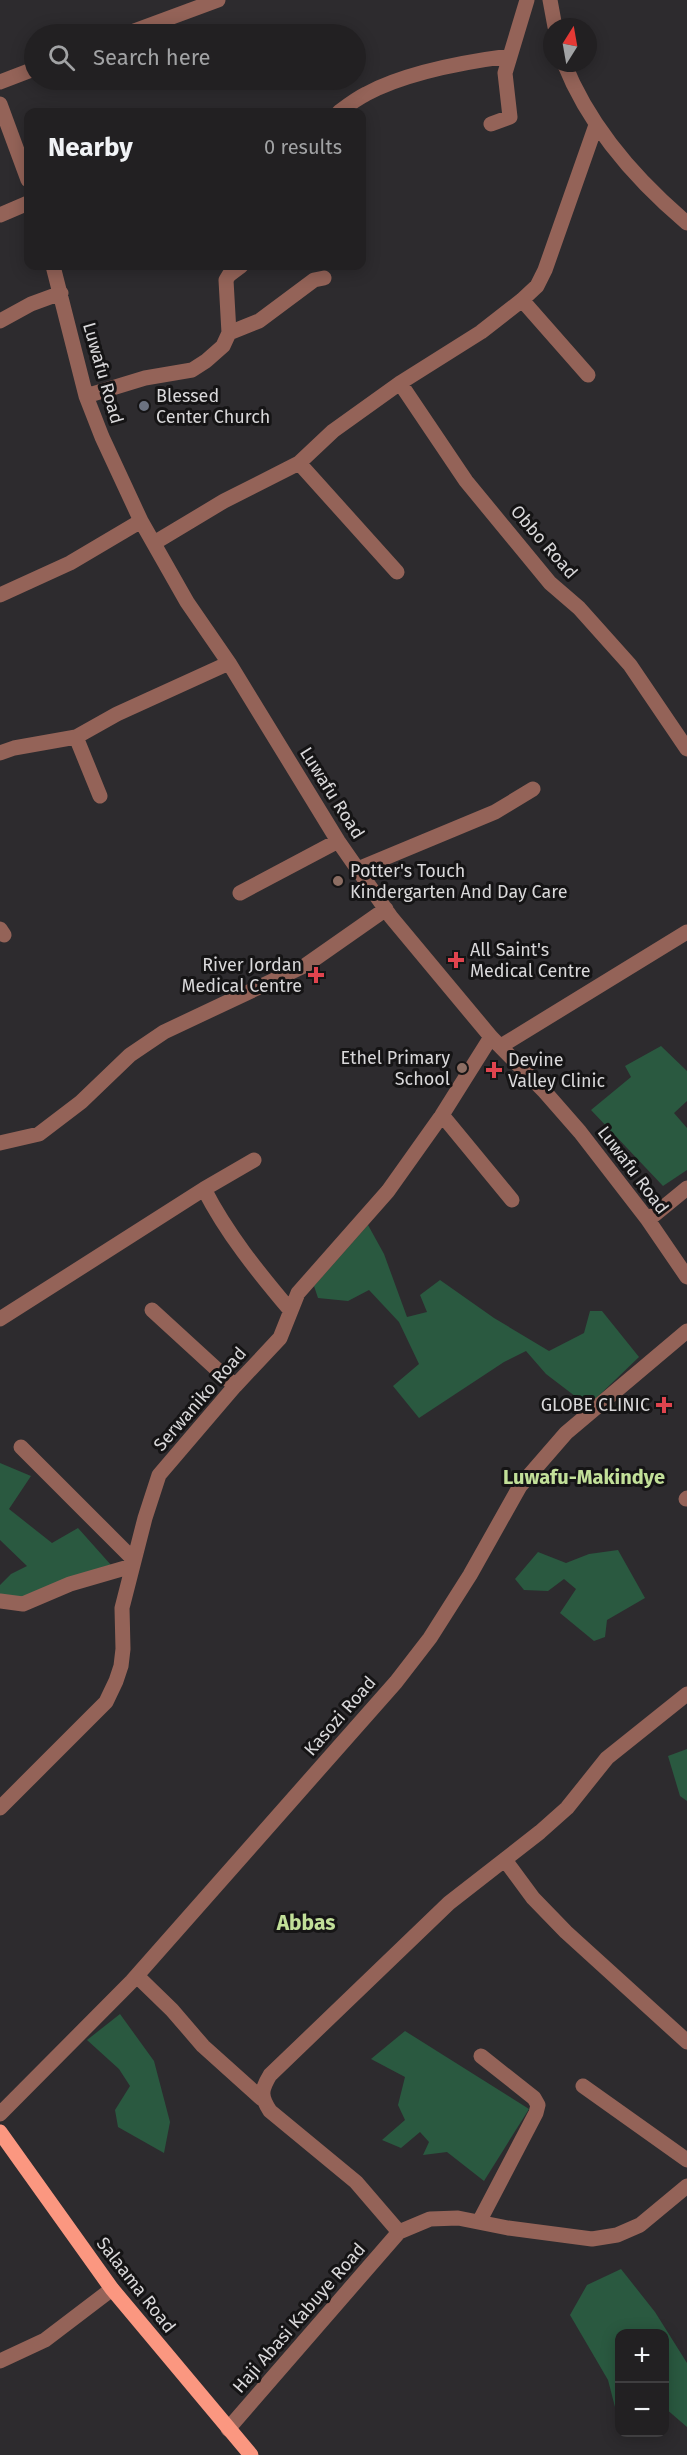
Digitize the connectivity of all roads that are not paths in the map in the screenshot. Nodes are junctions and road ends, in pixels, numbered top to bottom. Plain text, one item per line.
1 (218, 0) edge
2 (527, 0) edge
3 (550, 0) edge
4 (553, 18) edge
5 (153, 24) edge
6 (510, 56) junction
7 (567, 72) edge
8 (24, 73) edge
9 (0, 82) edge
10 (0, 104) edge
11 (345, 108) edge
12 (491, 124) dead end
13 (596, 125) junction
14 (24, 169) edge
15 (24, 205) edge
16 (0, 215) edge
17 (687, 223) edge
18 (54, 270) edge
19 (236, 270) edge
20 (324, 278) dead end
21 (61, 293) junction
22 (522, 300) junction
23 (0, 321) edge
24 (229, 333) junction
25 (588, 375) dead end
26 (400, 383) junction
27 (86, 396) junction
28 (299, 463) junction
29 (141, 521) junction
30 (154, 543) junction
31 (397, 572) dead end
32 (0, 595) edge
33 (229, 663) junction
34 (76, 737) junction
35 (687, 749) edge
36 (0, 753) edge
37 (533, 789) dead end
38 (100, 796) dead end
39 (338, 841) junction
40 (358, 869) junction
41 (240, 893) dead end
42 (386, 909) junction
43 (687, 932) edge
44 (496, 1042) junction
45 (442, 1115) junction
46 (0, 1143) edge
47 (254, 1160) dead end
48 (687, 1188) edge
49 (204, 1189) junction
50 (512, 1200) dead end
51 (648, 1220) junction
52 (687, 1277) edge
53 (152, 1310) dead end
54 (290, 1310) junction
55 (0, 1319) edge
56 (687, 1331) edge
57 (235, 1386) junction
58 (21, 1447) dead end
59 (133, 1563) junction
60 (0, 1601) edge
61 (687, 1694) edge
62 (0, 1808) edge
63 (505, 1860) junction
64 (137, 1976) junction
65 (687, 2042) edge
66 (481, 2056) dead end
67 (583, 2086) dead end
68 (262, 2099) junction
69 (0, 2114) edge
70 (0, 2132) edge
71 (687, 2160) edge
72 (687, 2186) edge
73 (479, 2222) junction
74 (399, 2232) junction
75 (112, 2289) junction
76 (0, 2361) edge
77 (228, 2429) junction
78 (251, 2455) edge

1 - 5 street
2 - 6 street
3 - 4 street
6 - 11 street
6 - 12 street
7 - 13 street
8 - 9 street
10 - 14 street
13 - 17 street
13 - 22 street
15 - 16 street
18 - 21 street, Luwafu Road
19 - 24 street
20 - 24 street
21 - 23 street
21 - 27 street, Luwafu Road
22 - 25 street
22 - 26 street
24 - 27 street
26 - 28 street
26 - 35 street, Obbo Road
27 - 29 street, Luwafu Road
28 - 30 street
28 - 31 street
29 - 30 street, Luwafu Road
29 - 32 street
30 - 33 street, Luwafu Road
33 - 34 street
33 - 39 street, Luwafu Road
34 - 36 street
34 - 38 street
37 - 40 street
39 - 40 street, Luwafu Road
39 - 41 street
40 - 42 street, Luwafu Road
42 - 44 street, Luwafu Road
42 - 46 street
43 - 44 street
44 - 45 street, Serwaniko Road
44 - 51 street, Luwafu Road
45 - 50 street
45 - 54 street, Serwaniko Road
47 - 49 street
48 - 51 street
49 - 54 street
49 - 55 street
51 - 52 street, Luwafu Road
53 - 57 street
54 - 57 street, Serwaniko Road
56 - 64 street, Kasozi Road
57 - 59 street, Serwaniko Road
58 - 59 street
59 - 60 street
59 - 62 street, Serwaniko Road
61 - 63 street
63 - 65 street
63 - 68 street
64 - 68 street
64 - 69 street, Kasozi Road
66 - 73 street
67 - 71 street
68 - 74 street
70 - 75 main road, Salaama Road
72 - 73 street
73 - 74 street
74 - 77 street, Haji Abasi Kabuye Road
75 - 76 street
75 - 77 main road, Salaama Road
77 - 78 main road, Salaama Road

